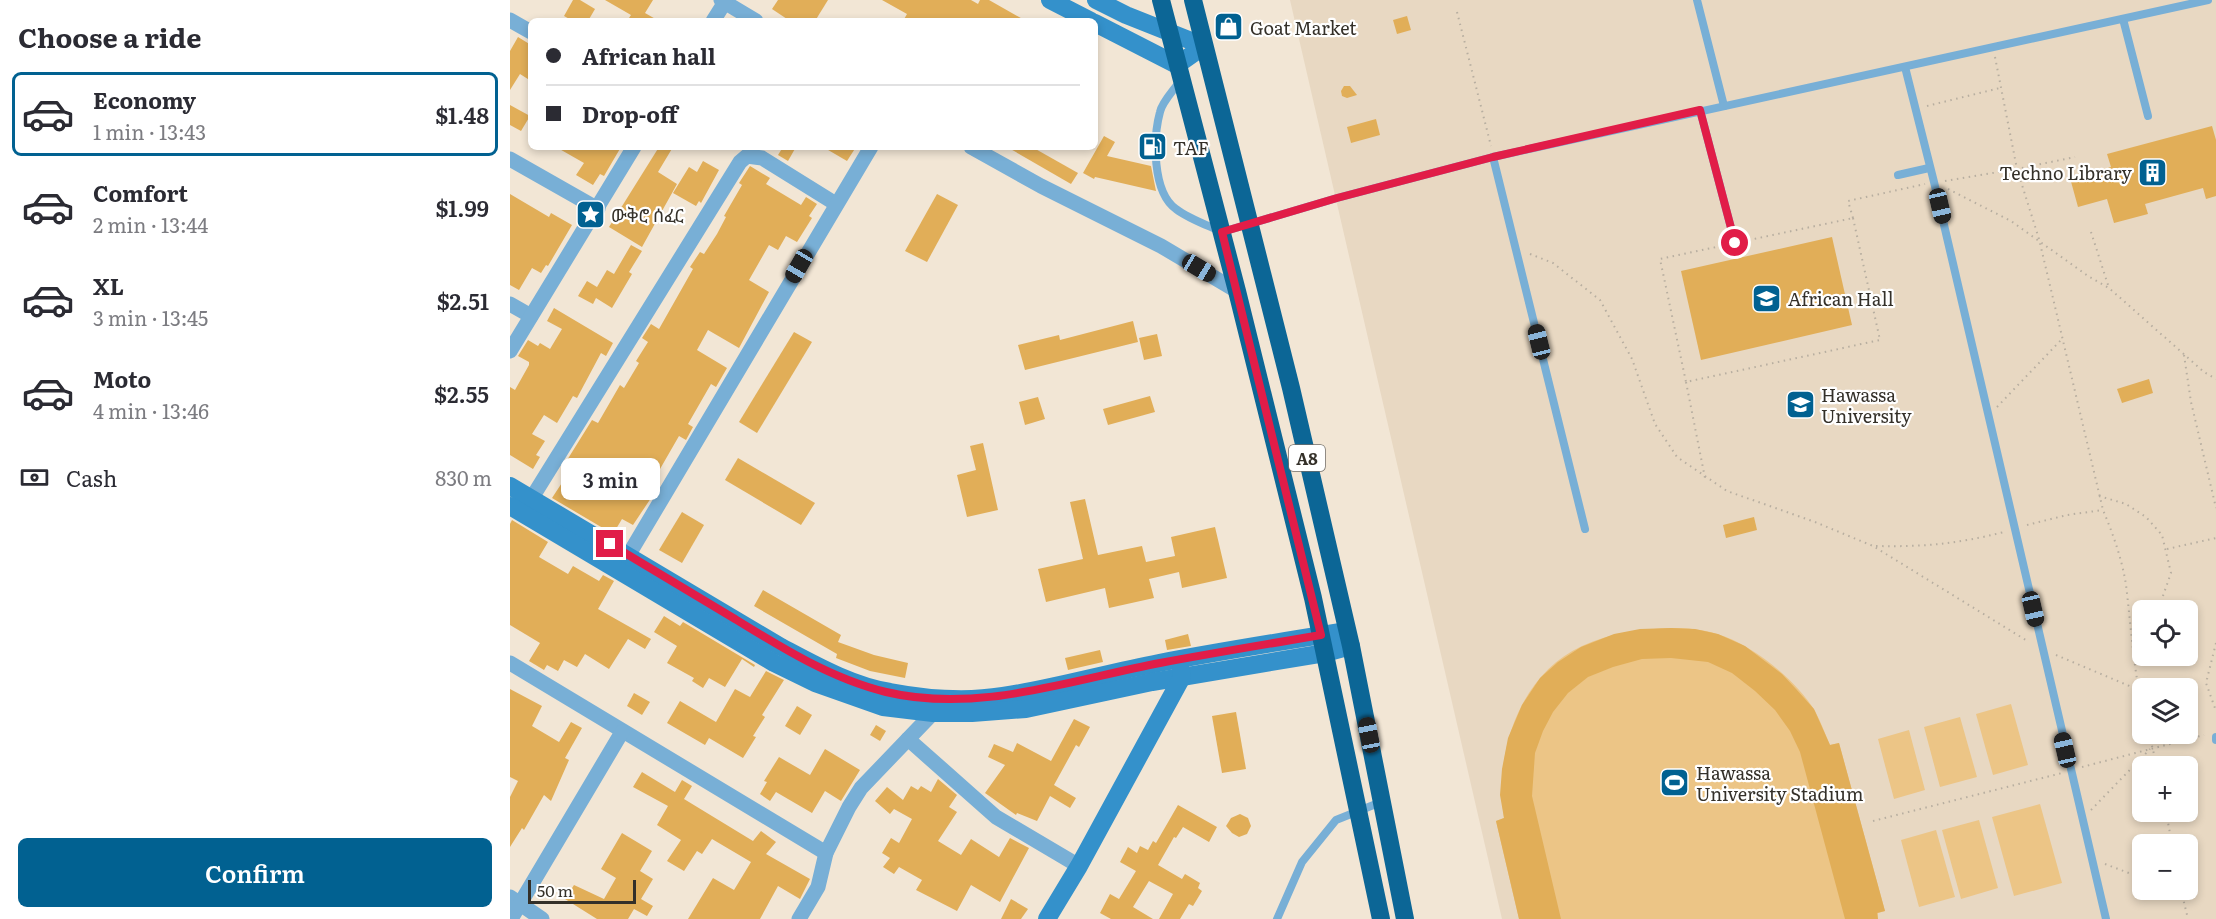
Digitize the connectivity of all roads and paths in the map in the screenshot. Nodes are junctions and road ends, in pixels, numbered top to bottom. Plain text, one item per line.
1 (1050, 0) edge
2 (1096, 0) edge
3 (1161, 0) edge
4 (1193, 0) edge
5 (1696, 0) edge
6 (2208, 0) edge
7 (723, 1) edge
8 (1457, 12) dead end
9 (714, 18) edge
10 (751, 18) edge
11 (1085, 18) edge
12 (2123, 19) junction
13 (510, 20) edge
14 (1098, 25) edge
15 (528, 30) edge
16 (1168, 32) junction
17 (1204, 46) junction
18 (1993, 48) junction
19 (1905, 67) junction
20 (1179, 73) junction
21 (2001, 88) junction
22 (1724, 106) junction
23 (1916, 108) junction
24 (1700, 110) junction
25 (2148, 116) dead end
26 (632, 150) edge
27 (869, 150) edge
28 (976, 150) edge
29 (1493, 157) junction
30 (2075, 157) dead end
31 (510, 159) edge
32 (1929, 168) junction
33 (2017, 169) junction
34 (1898, 175) dead end
35 (1934, 182) junction
36 (836, 204) junction
37 (598, 209) junction
38 (1853, 218) junction
39 (1250, 224) junction
40 (1222, 232) junction
41 (2091, 232) dead end
42 (2039, 239) junction
43 (1735, 243) junction
44 (1516, 249) junction
45 (2109, 288) junction
46 (1237, 291) junction
47 (510, 304) edge
48 (531, 316) junction
49 (2061, 340) junction
50 (510, 351) edge
51 (2184, 355) junction
52 (2216, 379) edge
53 (1686, 381) junction
54 (1989, 415) junction
55 (1705, 478) junction
56 (510, 486) edge
57 (2099, 496) junction
58 (533, 499) junction
59 (2216, 508) edge
60 (516, 510) edge
61 (2103, 510) junction
62 (1585, 529) dead end
63 (2014, 529) junction
64 (2216, 538) edge
65 (1873, 546) junction
66 (2167, 549) junction
67 (629, 556) junction
68 (618, 571) junction
69 (2162, 600) edge
70 (1349, 639) junction
71 (2216, 643) edge
72 (1323, 644) junction
73 (2131, 648) joint
74 (2042, 649) junction
75 (510, 663) edge
76 (1180, 668) junction
77 (2137, 678) edge
78 (2132, 687) edge
79 (934, 705) junction
80 (2216, 711) edge
81 (622, 732) junction
82 (2205, 735) dead end
83 (908, 739) junction
84 (2151, 744) edge
85 (2152, 747) junction
86 (2154, 756) edge
87 (2070, 771) junction
88 (1382, 801) junction
89 (1358, 811) junction
90 (2082, 819) junction
91 (1873, 821) dead end
92 (826, 853) junction
93 (2091, 859) junction
94 (1079, 866) junction
95 (2132, 874) edge
96 (2184, 900) edge
97 (515, 901) edge
98 (511, 919) edge
99 (542, 919) edge
100 (799, 919) edge
101 (1047, 919) edge
102 (1277, 919) edge
103 (1381, 919) edge
104 (1405, 919) edge
105 (2106, 919) edge
106 (2188, 919) edge

1 - 11 street
2 - 16 street
3 - 16 highway, A8
4 - 17 highway, A8
5 - 22 lane
6 - 12 lane
7 - 9 street
7 - 10 street
8 - 29 path
12 - 18 lane
12 - 25 lane
13 - 15 street
14 - 20 street
16 - 17 street
16 - 20 highway, A8
17 - 20 street
17 - 39 highway, A8
18 - 19 lane
18 - 21 path
19 - 22 lane
19 - 23 lane
20 - 40 highway, A8
20 - 40 lane
21 - 23 path
21 - 33 path
22 - 24 lane
23 - 32 lane
24 - 29 lane
24 - 43 lane
26 - 37 street
27 - 36 street
28 - 46 street
29 - 39 lane
29 - 44 lane
30 - 33 path
31 - 37 street
32 - 34 lane
32 - 35 lane
33 - 35 path
33 - 42 path
35 - 38 path
35 - 42 path
35 - 54 lane
36 - 58 street
36 - 67 street
37 - 48 street
38 - 43 path
38 - 53 path
39 - 40 lane
39 - 70 highway, A8
40 - 46 highway, A8
41 - 45 path
42 - 45 path
42 - 49 path
43 - 53 path
44 - 55 path
44 - 62 lane
45 - 51 path
46 - 72 highway, A8
47 - 48 street
48 - 50 street
49 - 54 path
49 - 57 path
51 - 52 path
51 - 59 path
53 - 55 path
54 - 63 lane
55 - 65 path
56 - 58 street
57 - 61 path
57 - 66 path
58 - 60 street
58 - 67 street
60 - 68 street
61 - 63 path
61 - 73 path
63 - 65 path
63 - 74 lane
64 - 66 path
65 - 74 path
66 - 69 path
67 - 68 street
67 - 79 street
68 - 79 street
70 - 72 street
70 - 88 highway, A8
71 - 80 path
72 - 76 street
72 - 89 highway, A8
73 - 77 path
74 - 78 path
74 - 87 lane
75 - 81 street
76 - 79 street
76 - 94 street
79 - 83 street
81 - 92 street
81 - 97 street
82 - 85 path
83 - 92 street
83 - 94 street
84 - 85 path
85 - 86 path
85 - 87 path
85 - 90 path
87 - 90 lane
87 - 91 path
88 - 89 lane
88 - 104 highway, A8
89 - 102 lane
89 - 103 highway, A8
90 - 93 lane
92 - 100 street
93 - 95 path
93 - 105 lane
94 - 101 street
96 - 106 path
97 - 98 street
97 - 99 street

